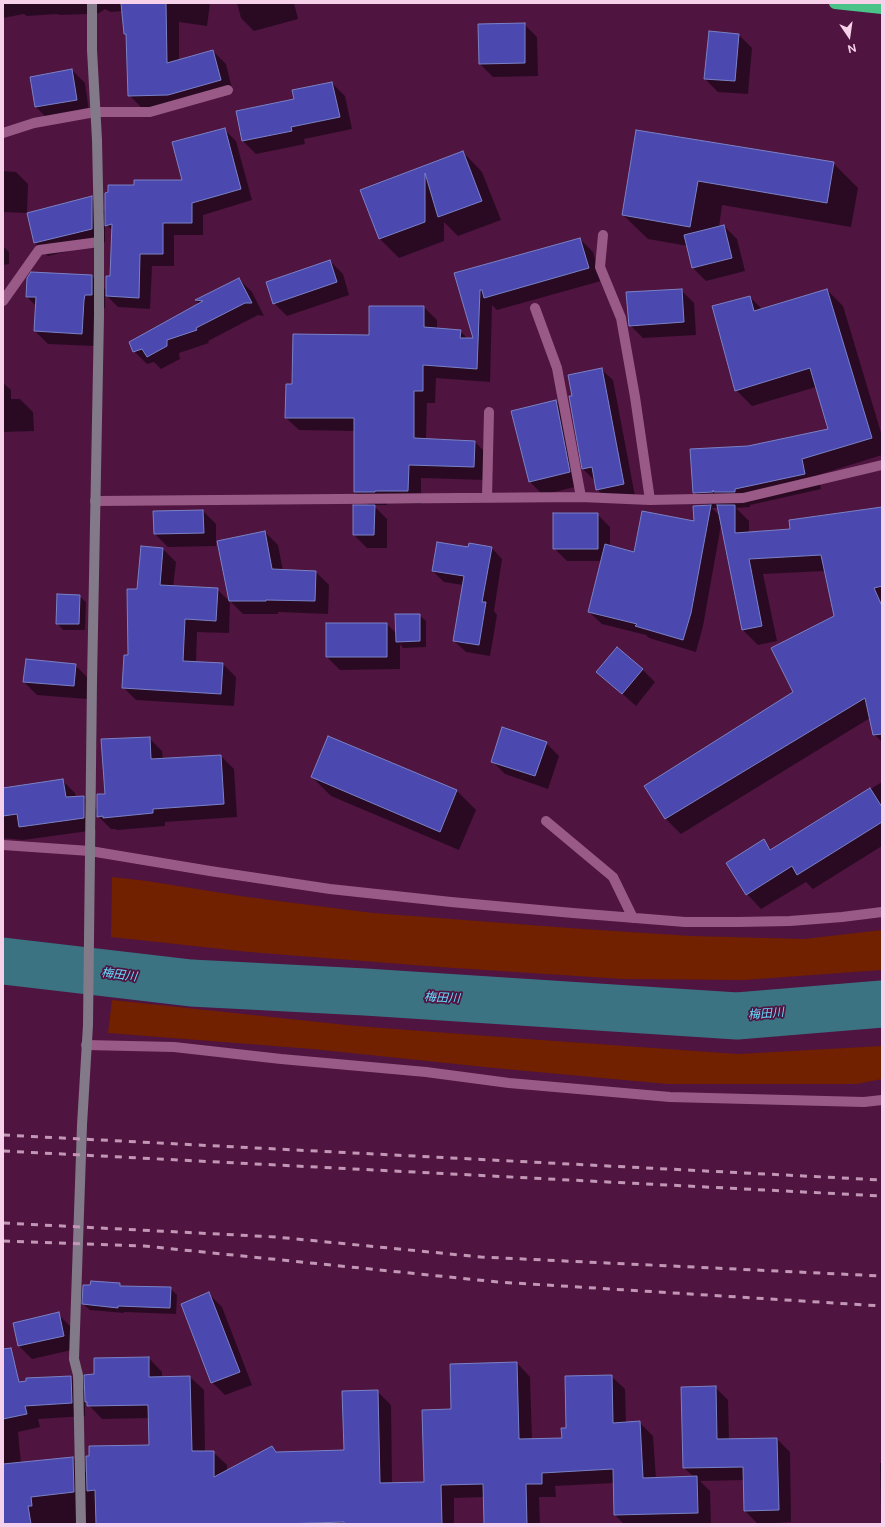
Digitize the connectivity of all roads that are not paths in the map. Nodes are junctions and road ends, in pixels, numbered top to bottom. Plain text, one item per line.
1 (92, 3) edge
2 (835, 3) edge
3 (882, 8) edge
4 (228, 90) dead end
5 (95, 112) junction
6 (3, 133) edge
7 (603, 236) dead end
8 (99, 242) junction
9 (3, 301) edge
10 (535, 308) dead end
11 (489, 412) dead end
12 (882, 465) edge
13 (581, 497) junction
14 (487, 498) junction
15 (650, 500) junction
16 (95, 501) junction
17 (546, 821) dead end
18 (3, 845) edge
19 (90, 851) junction
20 (882, 912) edge
21 (633, 918) junction
22 (86, 1045) junction
23 (882, 1100) edge
24 (81, 1524) edge

1 - 5 street
2 - 3 highway
4 - 5 street
5 - 6 street
5 - 8 street
7 - 15 street
8 - 9 street
8 - 16 street
10 - 13 street
11 - 14 street
12 - 15 street
13 - 14 street
13 - 15 street
14 - 16 street
16 - 19 street
17 - 21 street
18 - 19 street
19 - 21 street
19 - 22 street
20 - 21 street
22 - 23 street
22 - 24 street

